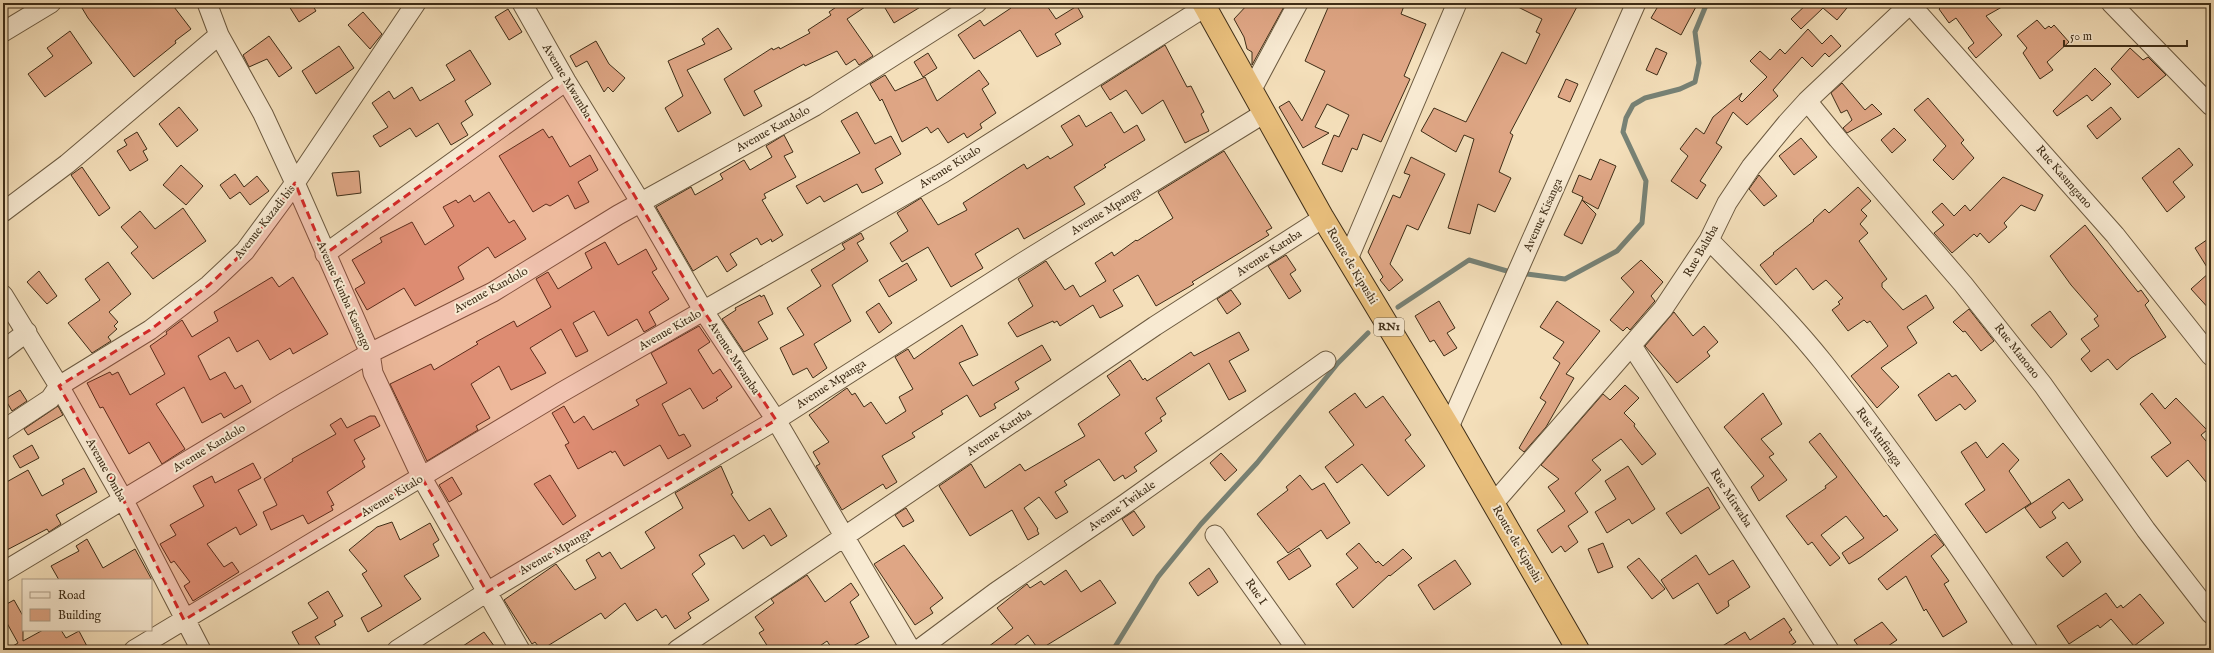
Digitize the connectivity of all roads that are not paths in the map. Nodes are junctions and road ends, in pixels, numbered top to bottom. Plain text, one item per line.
1 (51, 3) edge
2 (207, 3) edge
3 (416, 3) edge
4 (522, 3) edge
5 (977, 3) edge
6 (1298, 3) edge
7 (1457, 3) edge
8 (1636, 3) edge
9 (1910, 3) edge
10 (2111, 3) edge
11 (1204, 5) edge
12 (3, 32) edge
13 (219, 36) junction
14 (566, 81) junction
15 (1251, 91) junction
16 (1807, 101) junction
17 (2211, 106) edge
18 (1263, 114) junction
19 (295, 183) junction
20 (641, 203) junction
21 (3, 212) edge
22 (1323, 218) junction
23 (1709, 240) junction
24 (325, 254) junction
25 (1348, 259) junction
26 (3, 295) edge
27 (703, 310) junction
28 (27, 332) junction
29 (1632, 346) junction
30 (3, 350) edge
31 (370, 353) junction
32 (2211, 356) edge
33 (1326, 361) dead end
34 (59, 386) junction
35 (776, 420) junction
36 (1449, 427) junction
37 (3, 430) edge
38 (422, 478) junction
39 (123, 499) junction
40 (1493, 504) junction
41 (1215, 535) dead end
42 (844, 536) junction
43 (3, 572) edge
44 (487, 592) junction
45 (2211, 614) edge
46 (184, 620) junction
47 (134, 650) edge
48 (201, 650) edge
49 (397, 650) edge
50 (520, 650) edge
51 (677, 650) edge
52 (911, 650) edge
53 (918, 650) edge
54 (1297, 650) edge
55 (1578, 650) edge
56 (1829, 650) edge
57 (2028, 650) edge

1 - 12 street
2 - 13 street, Avenue Kimba Kasongo
3 - 19 street, Avenue Kazadi bis
4 - 14 street, Avenue Mwamba
5 - 20 street, Avenue Kandolo
6 - 15 street
7 - 25 street
8 - 36 street, Avenue Kisanga
9 - 16 street, Rue Baluba
9 - 32 street, Rue Kasungano
10 - 17 street
11 - 15 highway, Route de Kipushi / RN1
11 - 27 street, Avenue Kitalo
13 - 19 street, Avenue Kimba Kasongo
13 - 21 street
14 - 20 street, Avenue Mwamba
14 - 24 street
15 - 18 highway, Route de Kipushi / RN1
16 - 23 street, Rue Baluba
16 - 45 street, Rue Manono
18 - 22 highway, Route de Kipushi / RN1
18 - 35 street, Avenue Mpanga
19 - 24 street, Avenue Kimba Kasongo
19 - 34 street, Avenue Kazadi bis
20 - 27 street, Avenue Mwamba
20 - 31 street, Avenue Kandolo
22 - 25 highway, Route de Kipushi / RN1
22 - 42 street, Avenue Katuba
23 - 29 street, Rue Baluba
23 - 57 street, Rue Mufunga
24 - 31 street, Avenue Kimba Kasongo
25 - 36 highway, Route de Kipushi / RN1
26 - 28 street, Avenue Omba
27 - 35 street, Avenue Mwamba
27 - 38 street, Avenue Kitalo
28 - 30 street
28 - 34 street, Avenue Omba
29 - 40 street, Rue Baluba
29 - 56 street, Rue Mitwaba
31 - 38 street, Avenue Kimba Kasongo
31 - 39 street, Avenue Kandolo
33 - 53 street, Avenue Twikale
34 - 37 street, Avenue Kazadi bis
34 - 39 street, Avenue Omba
35 - 42 street, Avenue Mwamba
35 - 44 street, Avenue Mpanga
36 - 40 highway, Route de Kipushi / RN1
38 - 44 street, Avenue Kimba Kasongo
38 - 46 street, Avenue Kitalo
39 - 43 street, Avenue Kandolo
39 - 46 street, Avenue Omba
40 - 55 highway, Route de Kipushi / RN1
41 - 54 street, Rue I
42 - 51 street, Avenue Katuba
42 - 52 street, Avenue Mwamba
44 - 49 street, Avenue Mpanga
44 - 50 street, Avenue Kimba Kasongo
46 - 47 street, Avenue Kitalo
46 - 48 street, Avenue Omba

